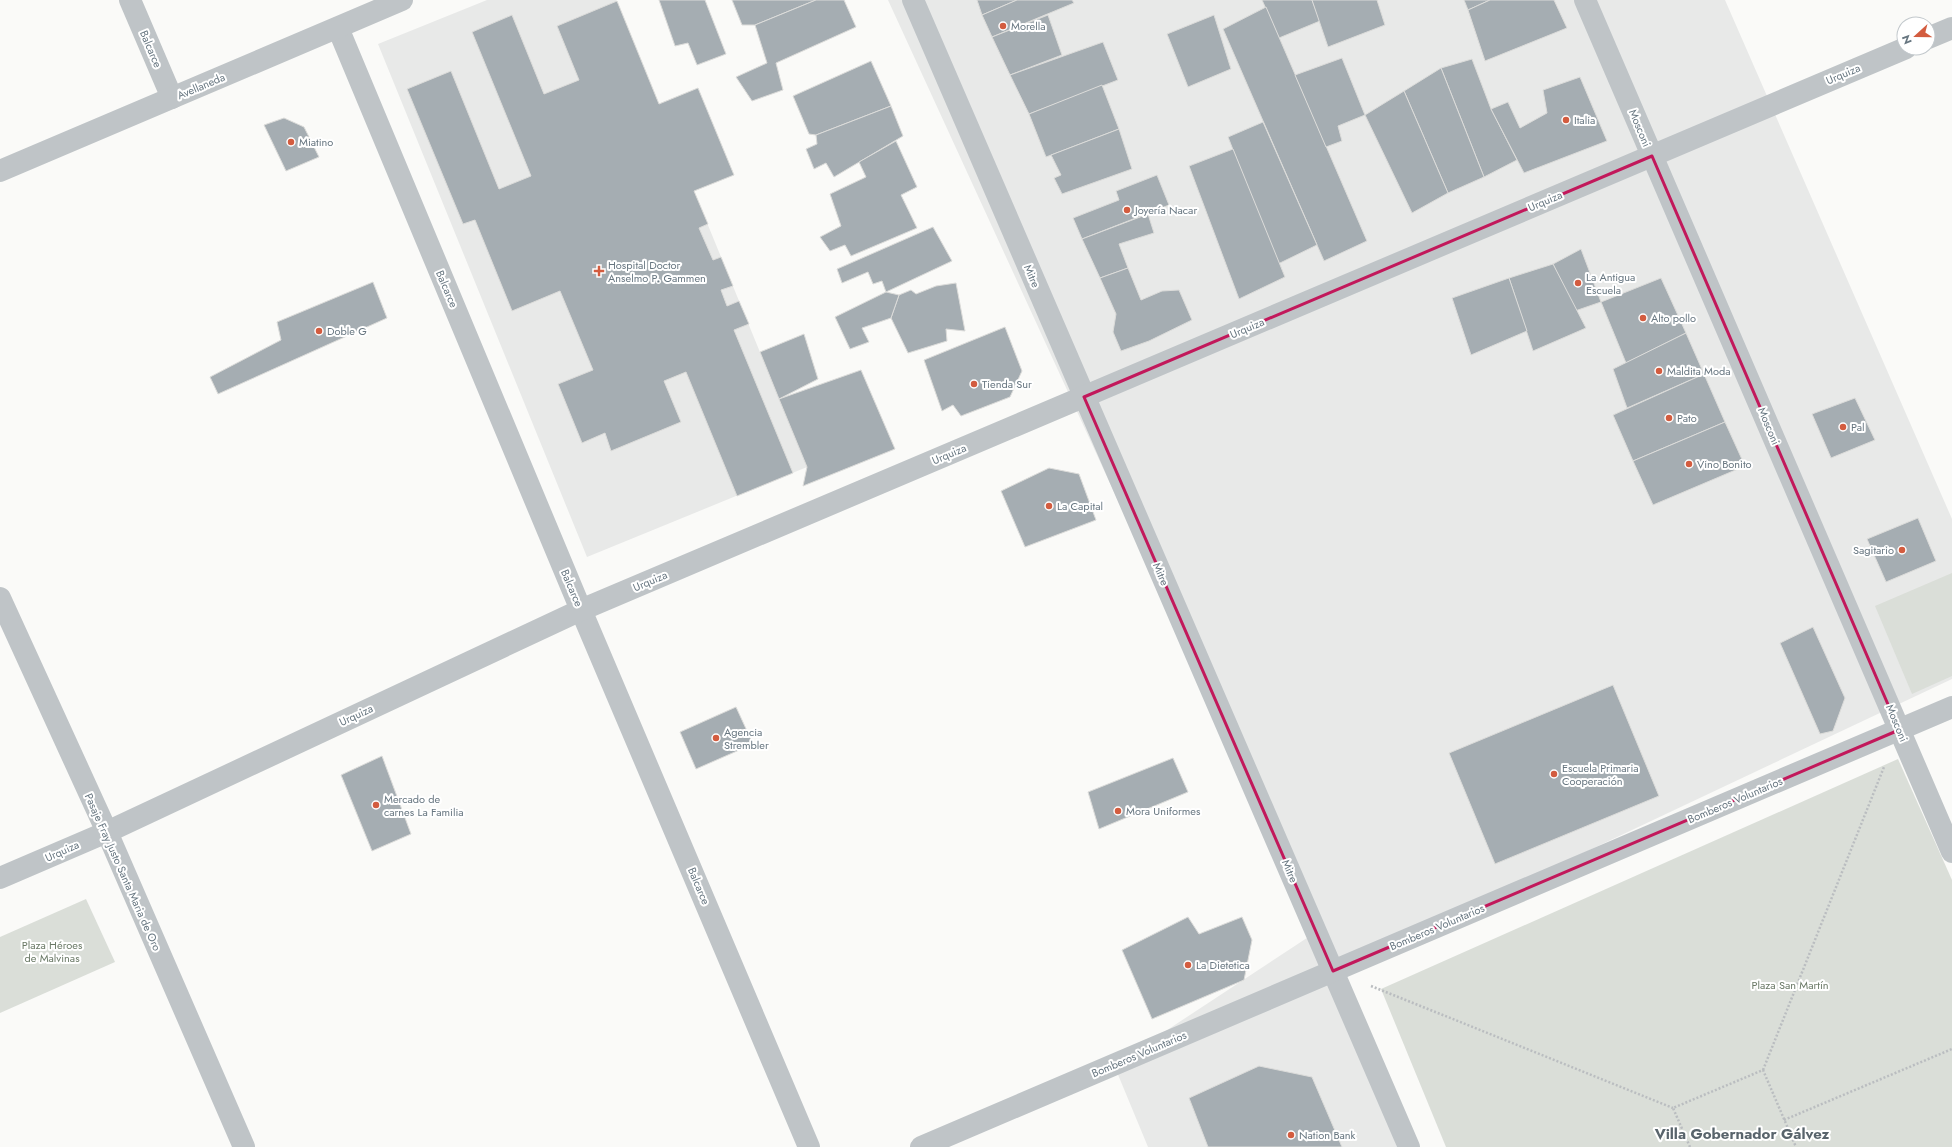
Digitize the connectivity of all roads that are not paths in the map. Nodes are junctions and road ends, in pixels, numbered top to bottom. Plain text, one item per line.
1 (130, 0) edge
2 (402, 0) edge
3 (913, 0) edge
4 (1585, 0) edge
5 (338, 28) junction
6 (1952, 28) edge
7 (1936, 35) edge
8 (1896, 52) edge
9 (172, 98) junction
10 (1652, 156) junction
11 (0, 171) edge
12 (1084, 397) junction
13 (0, 598) edge
14 (581, 610) junction
15 (1952, 707) edge
16 (1899, 730) junction
17 (107, 832) junction
18 (1952, 852) edge
19 (0, 878) edge
20 (1333, 971) junction
21 (244, 1147) edge
22 (809, 1147) edge
23 (921, 1147) edge
24 (1409, 1147) edge

1 - 9 street, Balcarce
2 - 5 street, Avellaneda
3 - 12 street, Mitre
4 - 10 street, Mosconi
5 - 9 street, Avellaneda
5 - 14 street, Balcarce
6 - 7 street
8 - 10 street, Urquiza
9 - 11 street, Avellaneda
10 - 12 street, Urquiza
10 - 16 street, Mosconi
12 - 14 street, Urquiza
12 - 20 street, Mitre
13 - 17 street, Pasaje Fray Justo Santa Maria de Oro
14 - 17 street, Urquiza
14 - 22 street, Balcarce
15 - 16 street, Bomberos Voluntarios
16 - 18 street, Mosconi
16 - 20 street, Bomberos Voluntarios
17 - 19 street, Urquiza
17 - 21 street, Pasaje Fray Justo Santa Maria de Oro
20 - 23 street, Bomberos Voluntarios
20 - 24 street, Mitre

